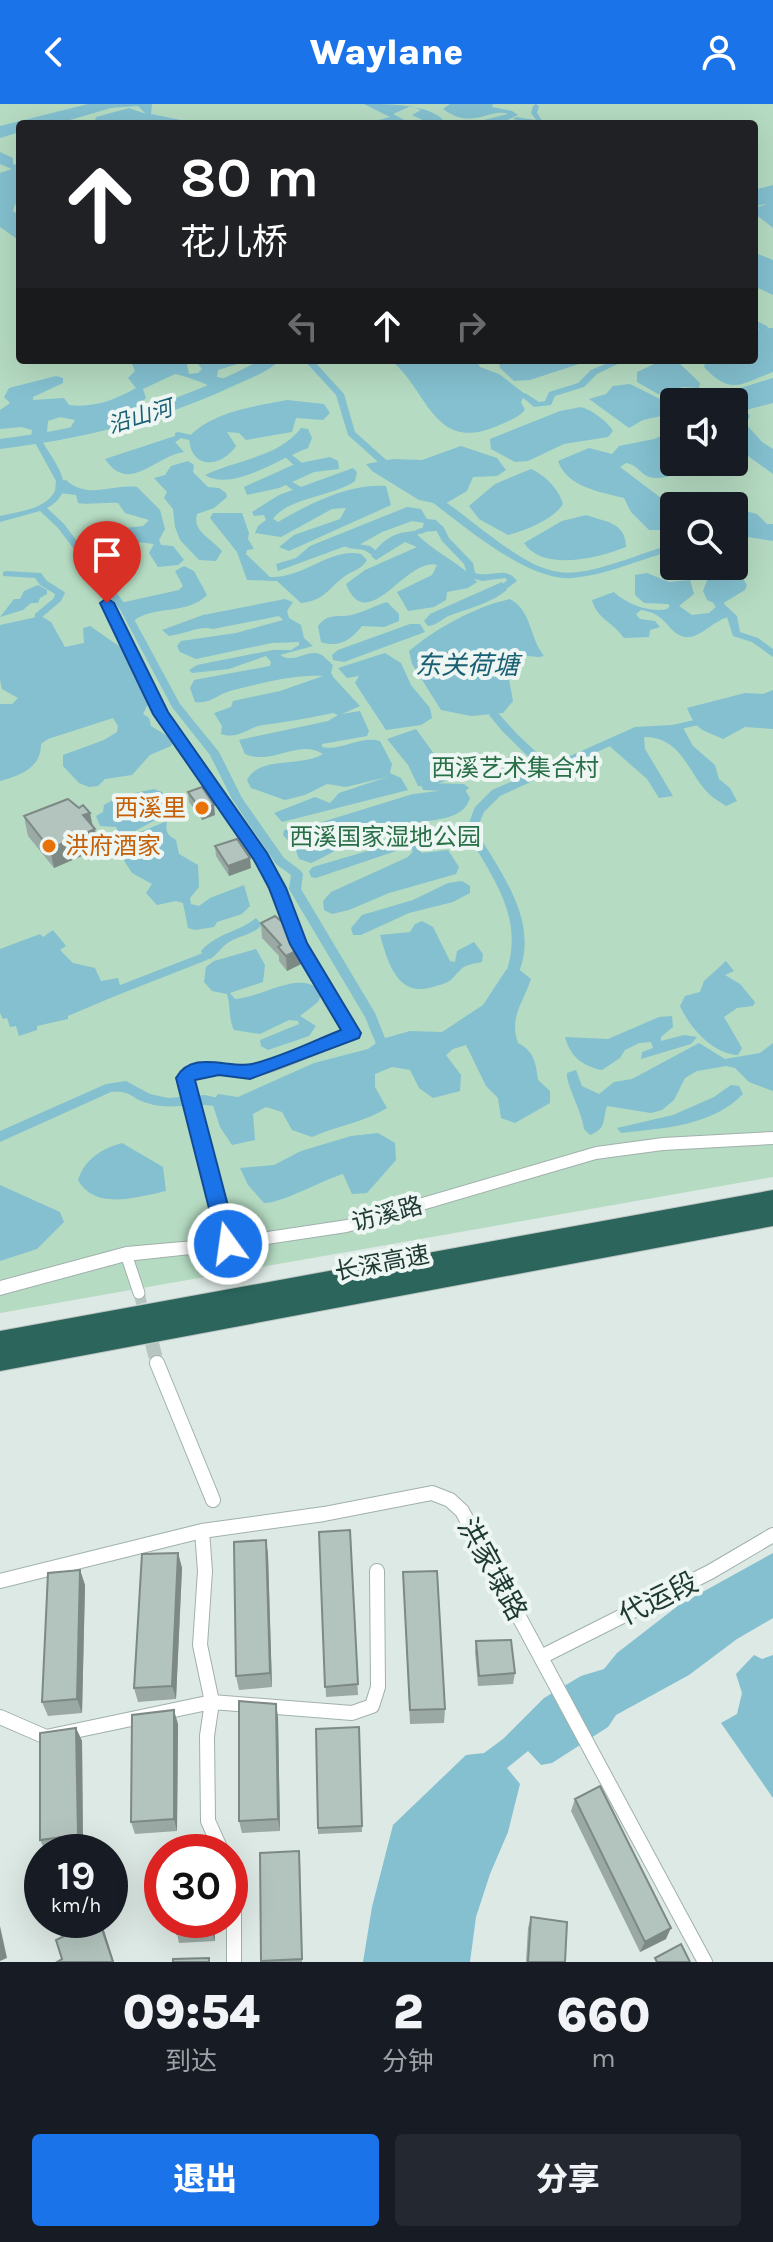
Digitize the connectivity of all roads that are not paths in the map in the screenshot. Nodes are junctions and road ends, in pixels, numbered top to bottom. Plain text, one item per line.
1 (107, 603) dead end
2 (773, 1138) edge
3 (773, 1199) edge
4 (773, 1217) edge
5 (228, 1244) junction
6 (126, 1254) junction
7 (0, 1288) edge
8 (139, 1293) tunnel mouth
9 (0, 1341) edge
10 (0, 1361) edge
11 (157, 1363) tunnel mouth
12 (213, 1500) dead end
13 (202, 1531) junction
14 (773, 1535) edge
15 (377, 1571) dead end
16 (0, 1581) edge
17 (541, 1657) junction
18 (212, 1702) junction
19 (0, 1717) edge
20 (214, 1834) edge
21 (234, 1938) edge
22 (234, 1962) edge
23 (705, 1962) edge

1 - 5 street
2 - 5 street, 访溪路
3 - 9 highway, 长深高速
4 - 10 highway, 长深高速
5 - 6 street, 访溪路
6 - 7 street, 访溪路
6 - 8 street
11 - 12 street
13 - 16 street, 洪家埭路
13 - 17 street, 洪家埭路
13 - 18 street
14 - 17 street, 代运段
15 - 18 street
17 - 23 street, 洪家埭路
18 - 19 street
18 - 20 street
21 - 22 street

